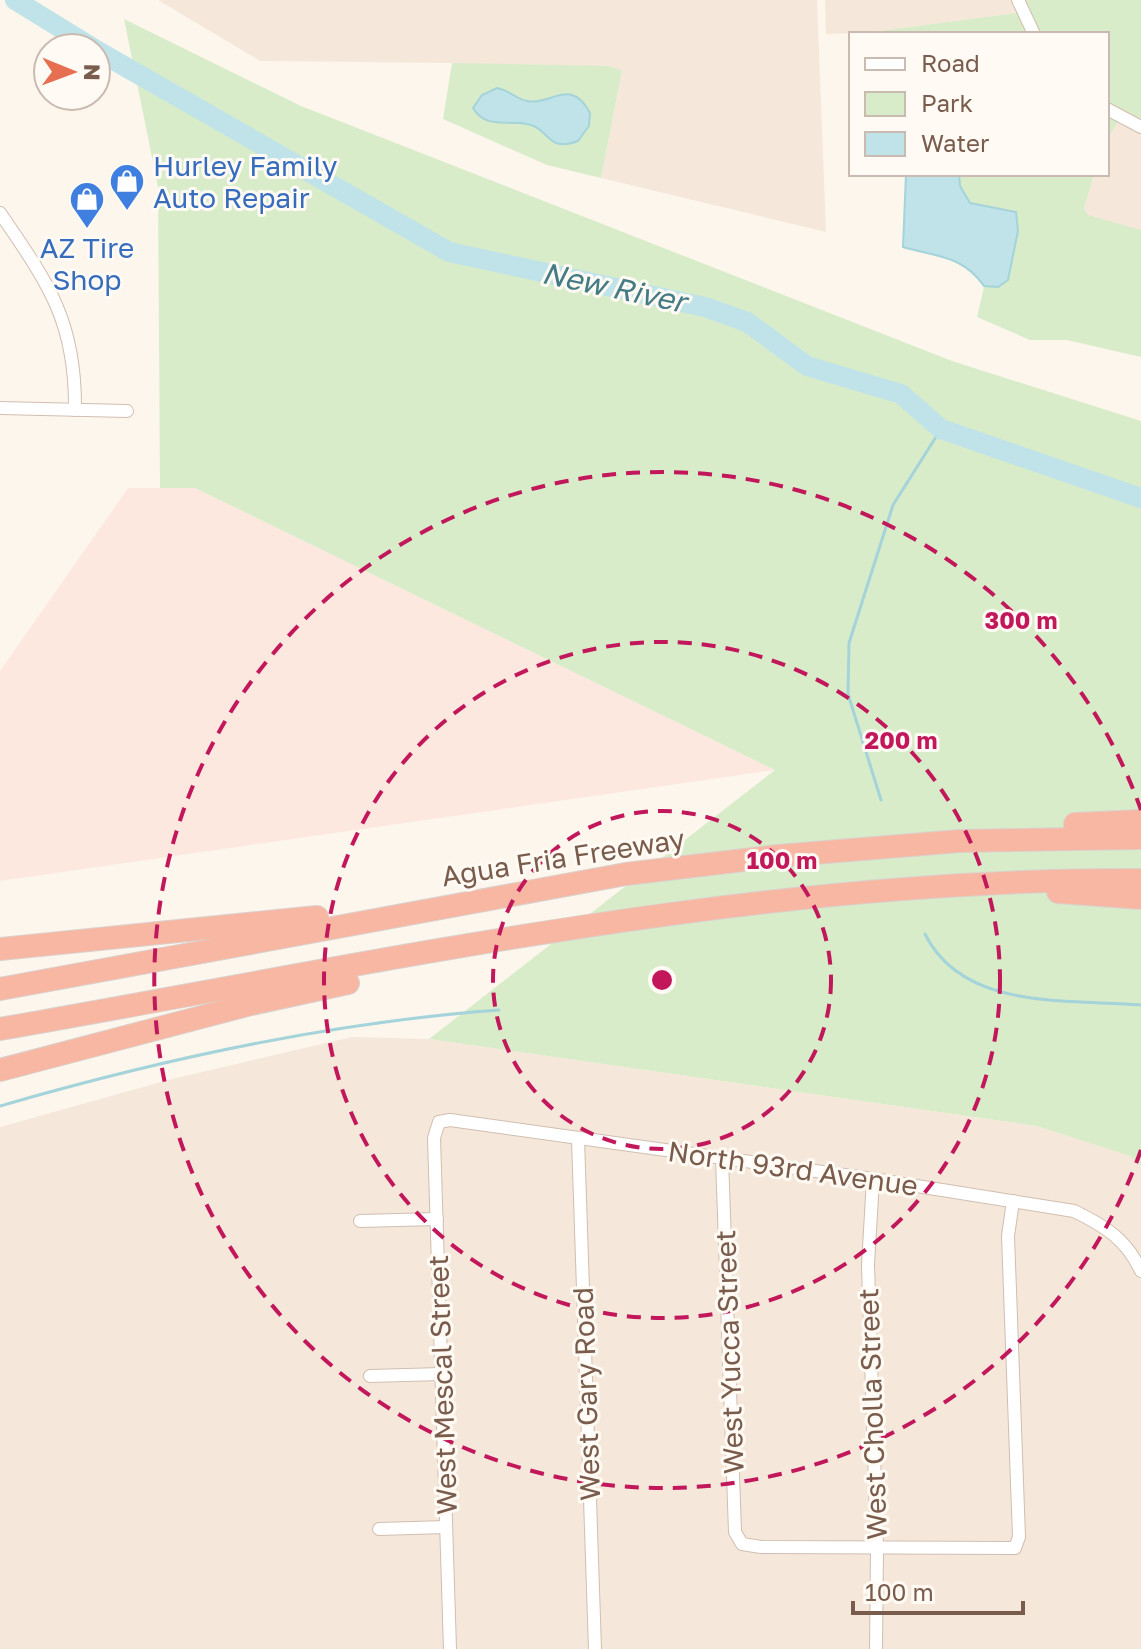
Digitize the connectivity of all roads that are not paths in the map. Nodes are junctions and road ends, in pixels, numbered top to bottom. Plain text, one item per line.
1 (1018, 0) edge
2 (1033, 32) edge
3 (1109, 110) edge
4 (1141, 127) edge
5 (0, 213) edge
6 (0, 408) edge
7 (75, 410) junction
8 (127, 411) dead end
9 (1141, 821) edge
10 (1141, 838) edge
11 (1016, 841) junction
12 (626, 874) junction
13 (1141, 880) edge
14 (1018, 881) junction
15 (1141, 898) edge
16 (633, 919) junction
17 (0, 949) edge
18 (0, 989) edge
19 (0, 1029) edge
20 (0, 1070) edge
21 (439, 1122) joint
22 (578, 1139) junction
23 (722, 1158) junction
24 (873, 1179) junction
25 (1013, 1201) junction
26 (437, 1219) junction
27 (360, 1221) dead end
28 (1141, 1271) edge
29 (442, 1374) junction
30 (370, 1376) dead end
31 (446, 1527) junction
32 (379, 1529) dead end
33 (877, 1548) junction
34 (450, 1649) edge
35 (595, 1649) edge
36 (876, 1649) edge

1 - 2 street
3 - 4 street
5 - 7 street
6 - 7 street
7 - 8 street
9 - 11 highway
10 - 11 highway, Agua Fria Freeway
11 - 12 highway, Agua Fria Freeway
12 - 17 highway
12 - 18 highway, Agua Fria Freeway
13 - 14 highway
14 - 15 highway
14 - 16 highway
16 - 19 highway
16 - 20 highway
21 - 22 street, North 93rd Avenue
21 - 26 street, West Mescal Street
22 - 23 street, North 93rd Avenue
22 - 35 street, West Gary Road
23 - 24 street, North 93rd Avenue
23 - 33 street, West Yucca Street
24 - 25 street, North 93rd Avenue
24 - 33 street, West Cholla Street
25 - 28 street, North 93rd Avenue
25 - 33 street
26 - 27 street
26 - 29 street, West Mescal Street
29 - 30 street
29 - 31 street, West Mescal Street
31 - 32 street
31 - 34 street, West Mescal Street
33 - 36 street, West Cholla Street

